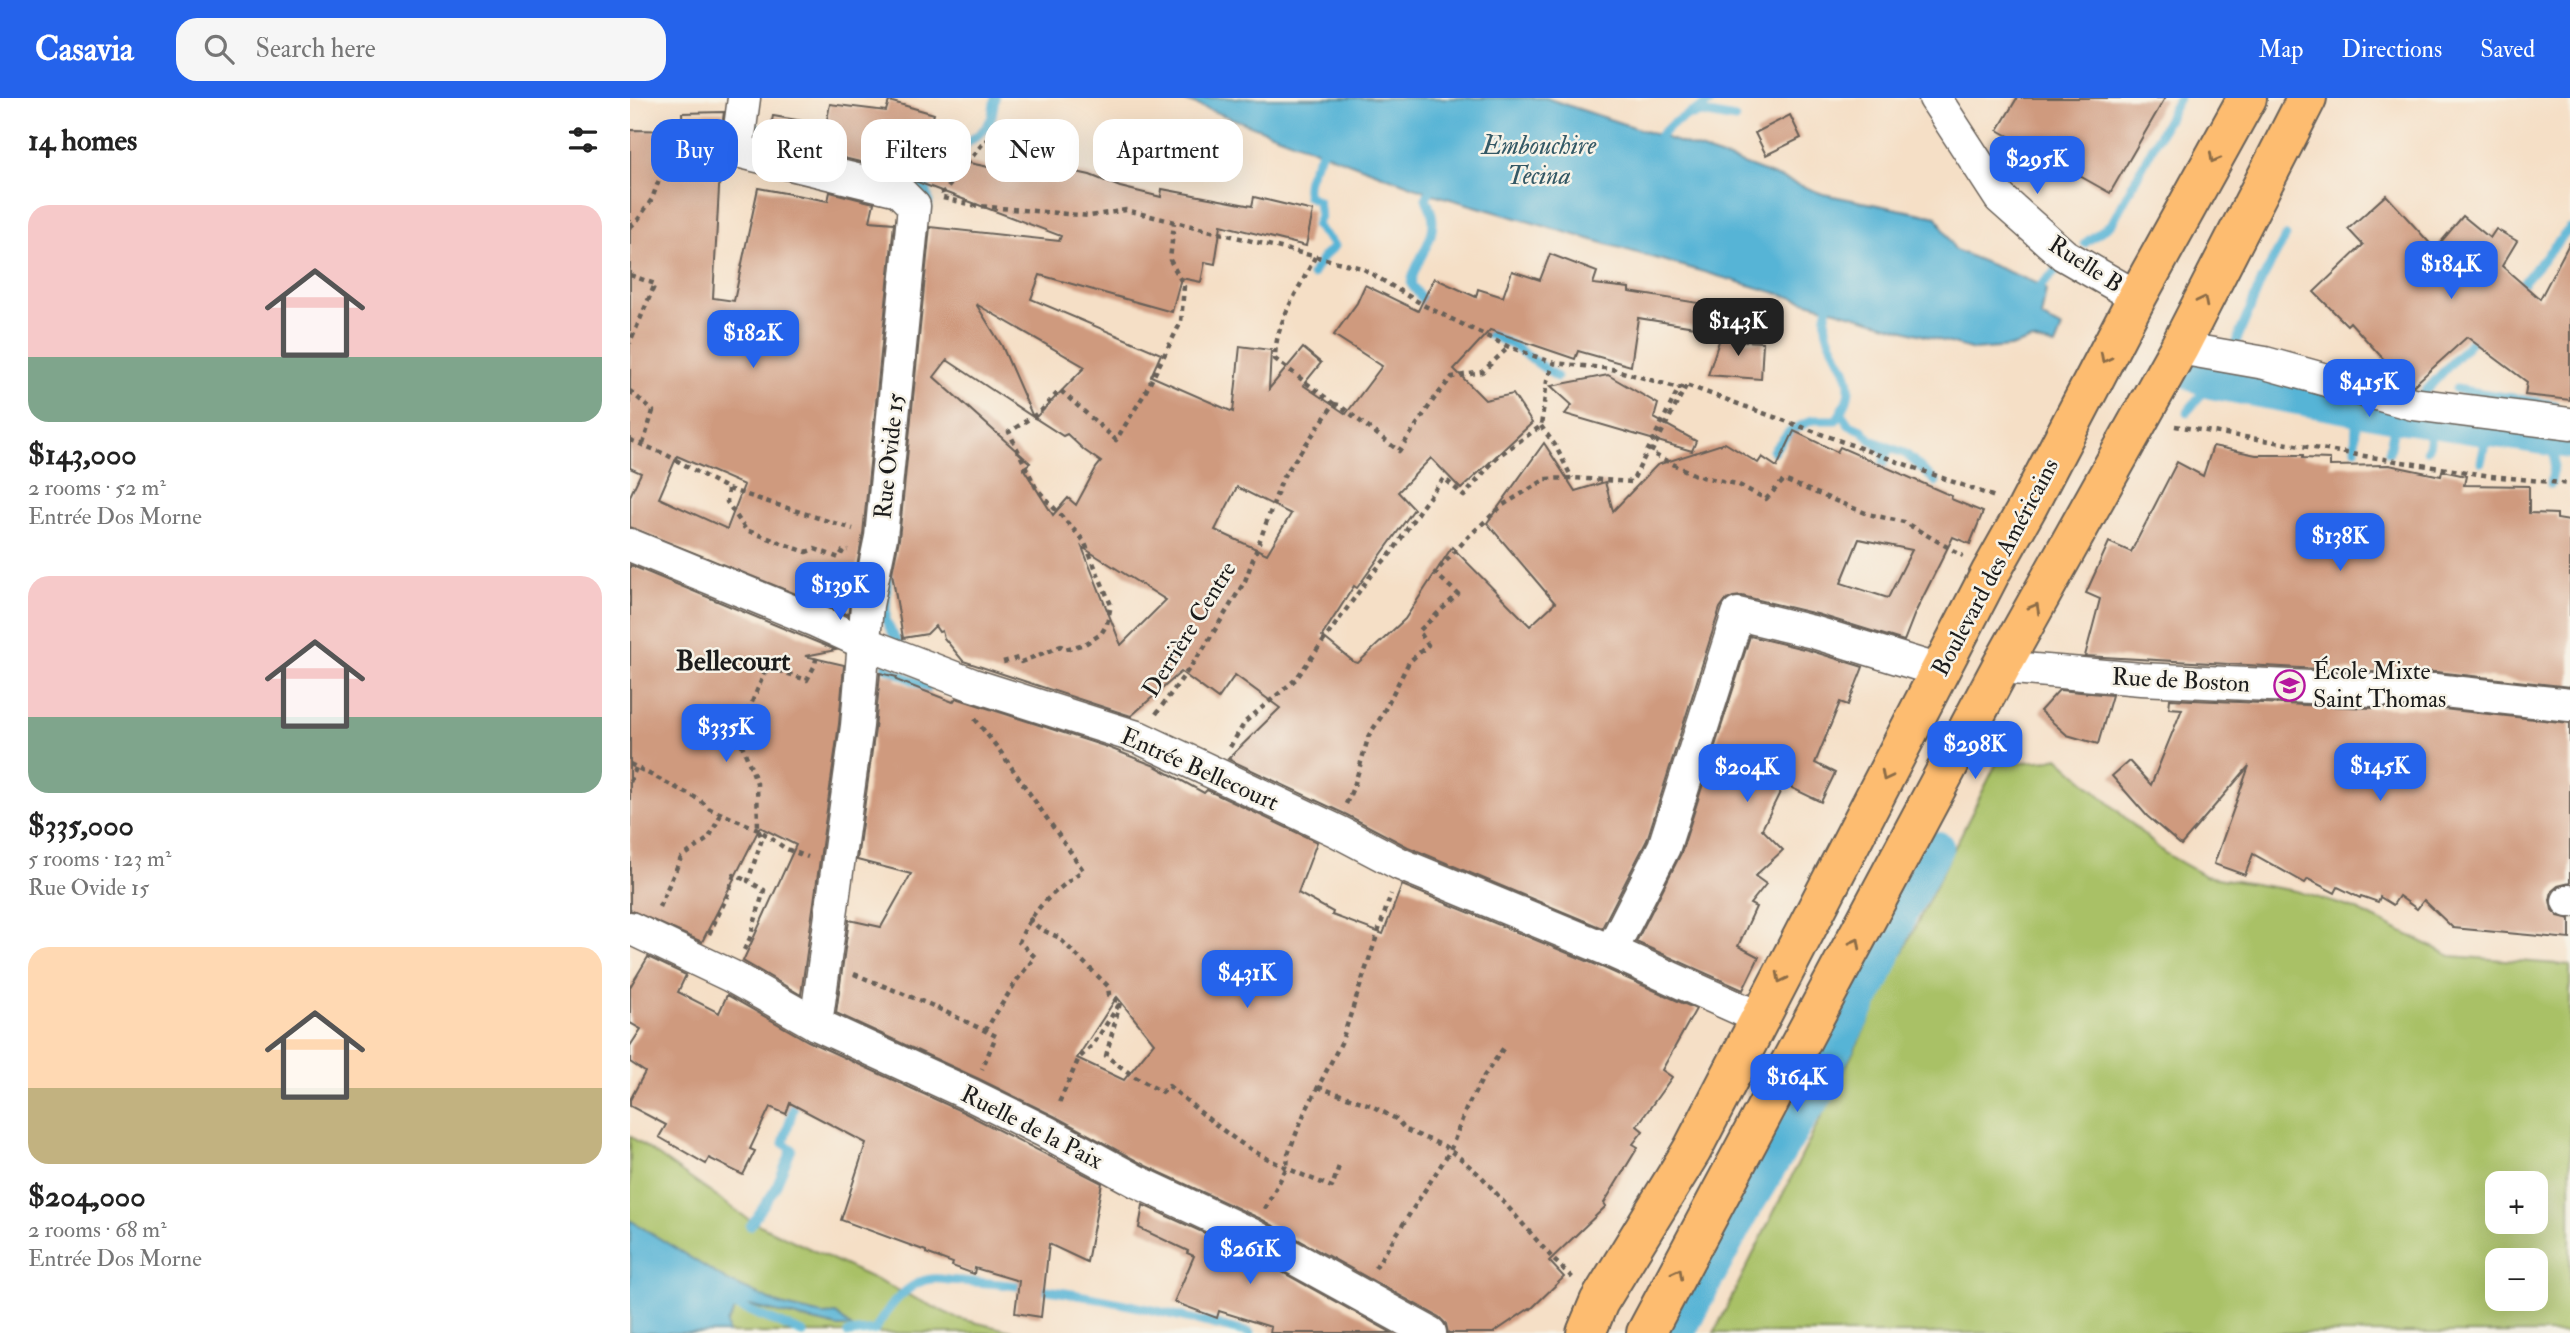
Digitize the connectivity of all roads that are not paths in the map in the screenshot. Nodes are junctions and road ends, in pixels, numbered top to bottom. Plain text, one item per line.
1 (744, 98) edge
2 (1936, 98) edge
3 (2247, 98) edge
4 (2307, 98) edge
5 (2137, 297) junction
6 (2179, 348) junction
7 (2570, 424) edge
8 (630, 545) edge
9 (864, 643) junction
10 (2001, 667) junction
11 (1940, 671) junction
12 (2570, 705) edge
13 (638, 932) edge
14 (1611, 951) junction
15 (1760, 1018) junction
16 (816, 1024) junction
17 (1592, 1317) edge
18 (1430, 1333) edge
19 (1646, 1333) edge

1 - 9 street, Rue Ovide 15
2 - 5 street, Ruelle B
3 -> 5 main road, Boulevard des Américains
6 -> 4 main road
5 -> 11 main road, Boulevard des Américains
6 - 7 street
10 -> 6 main road
8 - 9 street, Entrée Bellecourt
9 - 14 street, Entrée Bellecourt
9 - 16 street, Rue Ovide 15
10 - 12 street, Rue de Boston
19 -> 10 main road
11 - 14 street
11 -> 15 main road, Boulevard des Américains
13 - 16 street, Ruelle de la Paix
14 - 15 street, Entrée Bellecourt
15 - 17 main road, Boulevard des Américains
16 - 18 street, Ruelle de la Paix

